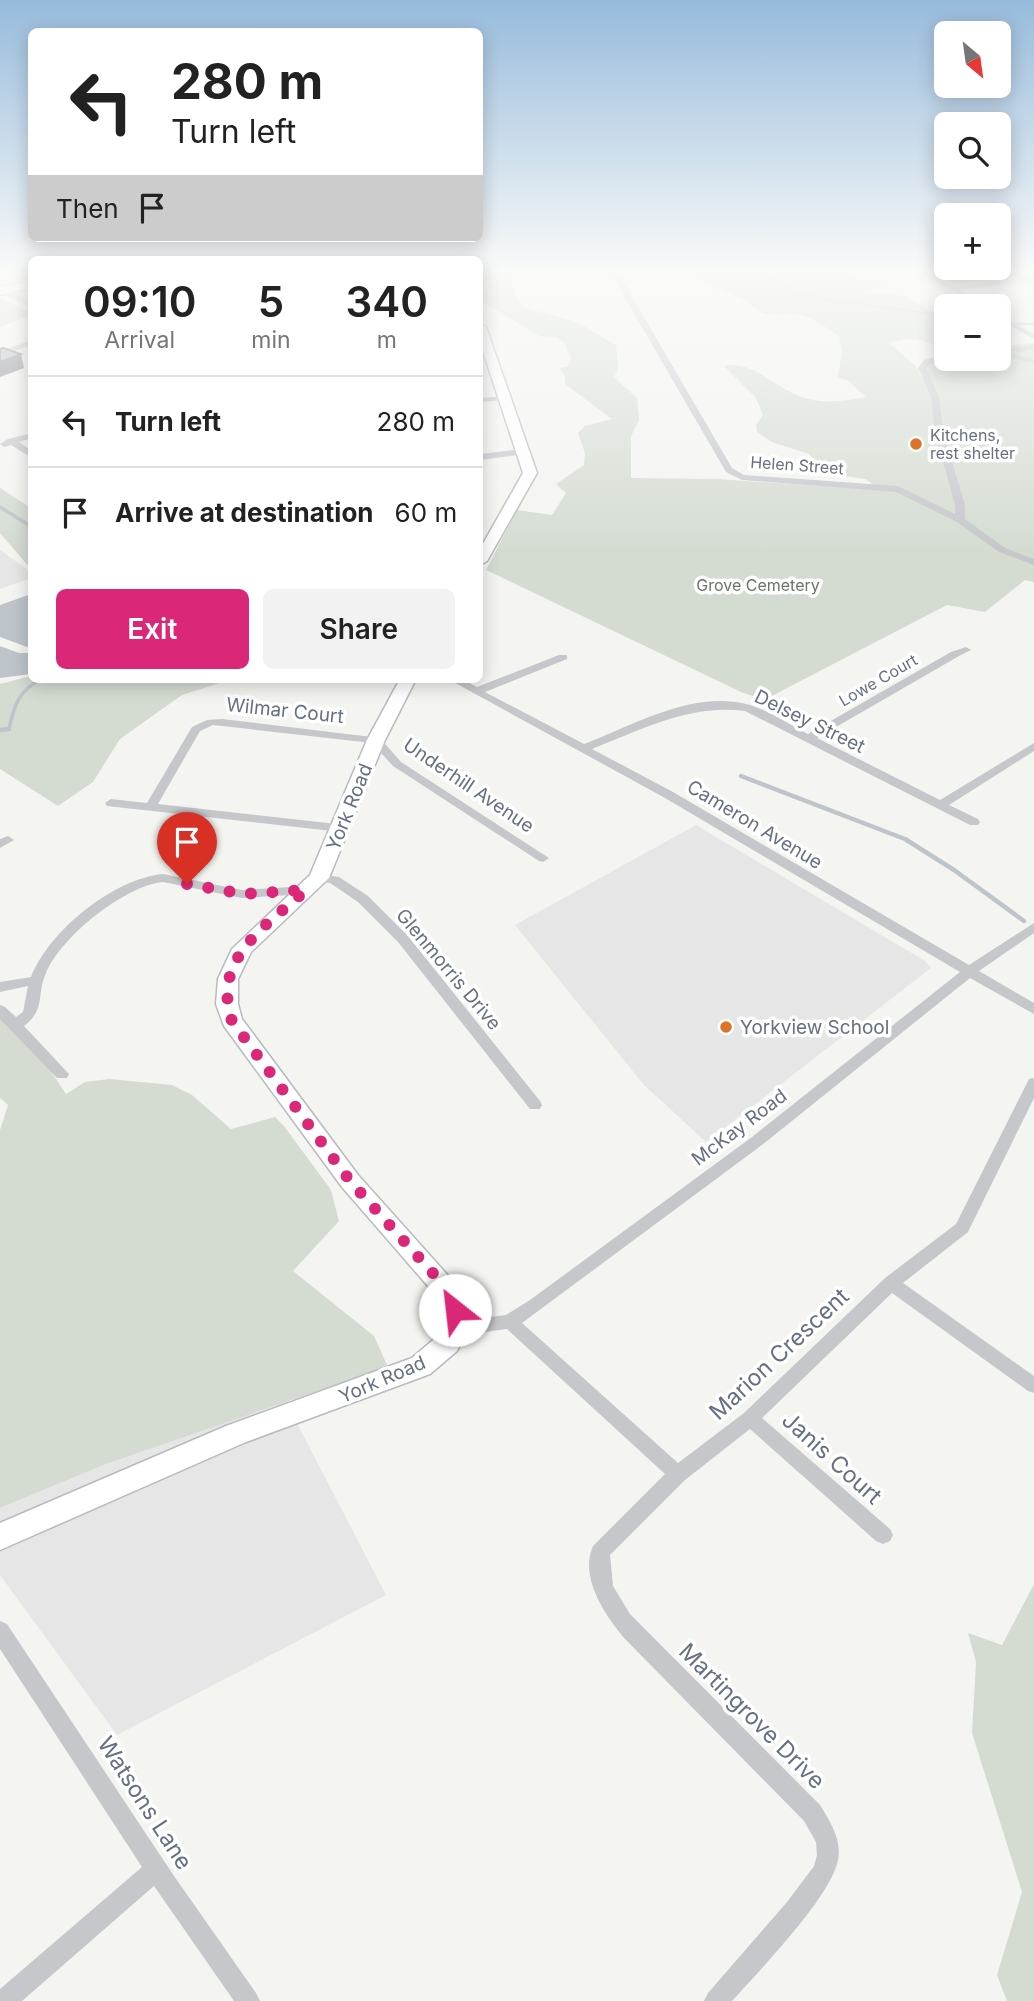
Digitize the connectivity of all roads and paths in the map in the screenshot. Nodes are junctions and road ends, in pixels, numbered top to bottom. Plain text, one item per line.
1 (490, 365) edge
2 (668, 365) edge
3 (924, 365) edge
4 (504, 398) junction
5 (483, 400) edge
6 (28, 436) edge
7 (523, 452) junction
8 (28, 453) edge
9 (483, 457) edge
10 (960, 520) junction
11 (483, 548) edge
12 (1034, 562) edge
13 (966, 650) dead end
14 (563, 657) dead end
15 (406, 683) edge
16 (461, 683) edge
17 (477, 691) junction
18 (808, 739) junction
19 (376, 740) junction
20 (1034, 746) edge
21 (584, 748) junction
22 (111, 803) dead end
23 (940, 805) junction
24 (151, 806) junction
25 (974, 822) dead end
26 (341, 828) junction
27 (544, 858) dead end
28 (313, 884) junction
29 (1034, 927) edge
30 (968, 972) junction
31 (37, 980) junction
32 (0, 987) edge
33 (1034, 1009) edge
34 (0, 1010) edge
35 (15, 1025) junction
36 (62, 1074) dead end
37 (1034, 1083) edge
38 (535, 1105) dead end
39 (891, 1283) junction
40 (510, 1322) junction
41 (455, 1329) junction
42 (1034, 1386) edge
43 (750, 1418) junction
44 (678, 1474) junction
45 (883, 1535) dead end
46 (0, 1536) edge
47 (0, 1631) edge
48 (157, 1868) junction
49 (4, 2001) edge
50 (248, 2001) edge
51 (716, 2001) edge

1 - 4 street
2 - 10 street, Helen Street
3 - 10 street
4 - 5 street
4 - 7 street
6 - 8 street
7 - 9 street
7 - 11 street
10 - 12 street, Helen Street
13 - 18 street, Lowe Court
14 - 17 street
15 - 19 street, York Road
16 - 17 street, Cameron Avenue
17 - 21 street, Cameron Avenue
18 - 21 street, Delsey Street
18 - 23 street, Delsey Street
19 - 24 street, Wilmar Court
19 - 26 street, York Road
19 - 27 street, Underhill Avenue
20 - 23 street
21 - 30 street, Cameron Avenue
22 - 24 street
23 - 25 street, Delsey Street
24 - 26 street
26 - 28 street, York Road
28 - 31 street
28 - 38 street, Glenmorris Drive
28 - 41 street, York Road
29 - 30 street, McKay Road
30 - 33 street, Cameron Avenue
30 - 40 street, McKay Road
31 - 32 street
31 - 35 street
34 - 35 street
35 - 36 street
37 - 39 street, Marion Crescent
39 - 42 street
39 - 43 street, Marion Crescent
40 - 41 street, McKay Road
40 - 44 street
41 - 46 street, York Road
43 - 44 street, Marion Crescent
43 - 45 street, Janis Court
44 - 51 street, Martingrove Drive
47 - 48 street, Watsons Lane
48 - 49 street
48 - 50 street, Watsons Lane

